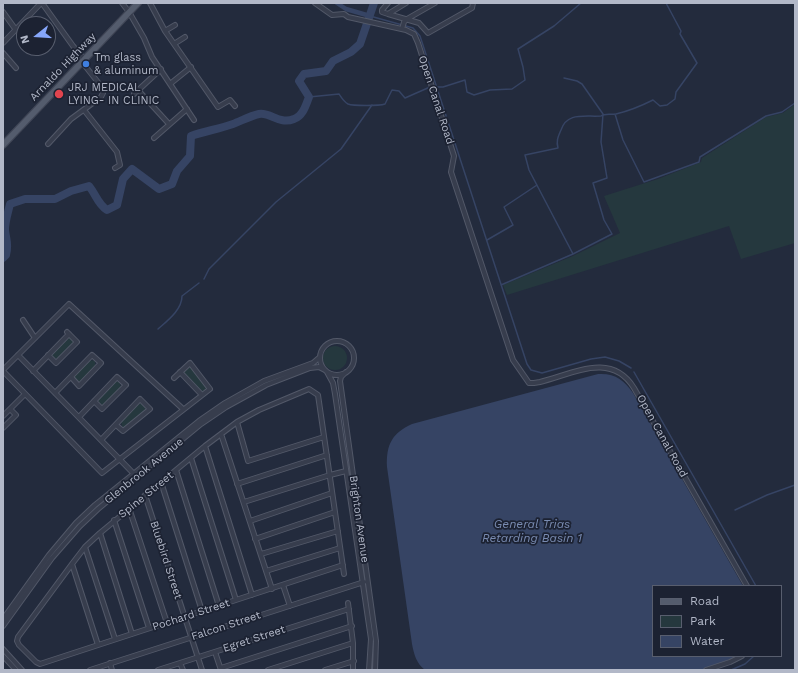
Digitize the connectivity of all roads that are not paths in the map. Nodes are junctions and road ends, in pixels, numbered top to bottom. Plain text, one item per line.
1 (41, 3) edge
2 (122, 3) edge
3 (138, 3) edge
4 (150, 3) edge
5 (315, 3) edge
6 (388, 3) edge
7 (406, 3) edge
8 (435, 3) edge
9 (473, 3) edge
10 (3, 12) edge
11 (130, 12) junction
12 (388, 14) junction
13 (29, 16) edge
14 (407, 18) junction
15 (175, 25) dead end
16 (402, 29) junction
17 (16, 30) joint
18 (165, 31) junction
19 (185, 37) dead end
20 (3, 43) edge
21 (174, 44) junction
22 (3, 53) edge
23 (83, 60) junction
24 (16, 68) dead end
25 (191, 68) junction
26 (161, 69) junction
27 (170, 84) junction
28 (138, 90) junction
29 (134, 94) dead end
30 (235, 106) dead end
31 (187, 109) junction
32 (84, 110) junction
33 (194, 120) dead end
34 (169, 124) junction
35 (154, 138) dead end
36 (48, 144) dead end
37 (3, 145) edge
38 (115, 168) dead end
39 (23, 320) dead end
40 (35, 338) junction
41 (18, 355) junction
42 (48, 355) junction
43 (320, 357) junction
44 (3, 371) edge
45 (33, 371) junction
46 (326, 371) junction
47 (180, 372) junction
48 (346, 372) junction
49 (71, 377) junction
50 (174, 378) dead end
51 (55, 393) junction
52 (25, 394) junction
53 (202, 395) junction
54 (94, 401) junction
55 (10, 409) junction
56 (183, 409) junction
57 (3, 416) edge
58 (79, 417) junction
59 (237, 422) junction
60 (116, 425) junction
61 (3, 428) edge
62 (221, 434) junction
63 (324, 437) junction
64 (101, 440) junction
65 (206, 446) junction
66 (327, 456) junction
67 (191, 458) junction
68 (120, 459) junction
69 (176, 470) junction
70 (346, 471) junction
71 (134, 474) junction
72 (330, 475) junction
73 (161, 482) junction
74 (237, 484) junction
75 (332, 493) junction
76 (145, 495) junction
77 (244, 502) junction
78 (129, 508) junction
79 (335, 512) junction
80 (114, 520) junction
81 (250, 521) junction
82 (338, 530) junction
83 (100, 533) junction
84 (256, 538) junction
85 (85, 547) junction
86 (340, 548) junction
87 (261, 554) junction
88 (72, 564) junction
89 (343, 565) junction
90 (266, 572) junction
91 (344, 574) dead end
92 (368, 581) junction
93 (362, 582) junction
94 (284, 585) junction
95 (746, 585) edge
96 (272, 588) junction
97 (252, 595) junction
98 (236, 600) junction
99 (348, 603) dead end
100 (219, 606) junction
101 (290, 606) junction
102 (349, 609) junction
103 (202, 611) junction
104 (185, 617) junction
105 (3, 619) edge
106 (167, 622) junction
107 (3, 626) edge
108 (352, 626) junction
109 (149, 628) junction
110 (132, 634) junction
111 (191, 637) junction
112 (115, 639) junction
113 (354, 642) junction
114 (98, 645) junction
115 (3, 649) edge
116 (215, 652) junction
117 (3, 656) edge
118 (198, 657) junction
119 (740, 657) edge
120 (354, 661) junction
121 (180, 663) junction
122 (40, 664) joint
123 (110, 664) junction
124 (221, 669) edge
125 (16, 670) edge
126 (22, 670) edge
127 (90, 670) edge
128 (112, 670) edge
129 (158, 670) edge
130 (183, 670) edge
131 (202, 670) edge
132 (268, 670) edge
133 (325, 670) edge
134 (353, 670) edge
135 (369, 670) edge
136 (375, 670) edge
137 (706, 670) edge

1 - 13 street
1 - 23 street
2 - 11 street
3 - 11 main road, Arnaldo Highway
4 - 18 street
5 - 16 street, Open Canal Road
6 - 12 street
7 - 12 street
8 - 14 street
9 - 14 street
10 - 17 street
11 - 23 main road, Arnaldo Highway
11 - 26 street
12 - 14 street
14 - 16 street
15 - 18 street
16 - 95 street, Open Canal Road
17 - 20 street
18 - 21 street
19 - 21 street
21 - 25 street
22 - 24 street
23 - 32 street
23 - 37 main road, Arnaldo Highway
25 - 27 street
25 - 30 street
26 - 27 street
26 - 28 street
27 - 31 street
28 - 29 street
28 - 34 street
31 - 33 street
31 - 34 street
32 - 36 street
32 - 38 street
34 - 35 street
39 - 40 street
40 - 41 street
40 - 56 street
41 - 44 street
41 - 45 street
42 - 42 street
42 - 45 street
43 - 46 street
43 - 48 street
43 - 71 street, Glenbrook Avenue
44 - 52 street
45 - 51 street
46 - 48 street
46 - 70 street, Brighton Avenue
46 - 107 street, Glenbrook Avenue
47 - 50 street
47 - 53 street
47 - 53 street
48 - 92 street, Brighton Avenue
49 - 49 street
49 - 51 street
51 - 58 street
52 - 55 street
52 - 68 street
53 - 56 street
54 - 54 street
54 - 58 street
55 - 57 street
55 - 61 street
56 - 68 street
58 - 64 street
59 - 62 street, Spine Street
59 - 63 street
59 - 63 street, Spine Street
60 - 60 street
60 - 64 street
62 - 65 street, Spine Street
62 - 74 street
63 - 66 street
64 - 68 street
65 - 67 street, Spine Street
65 - 97 street
66 - 72 street
66 - 74 street
67 - 69 street, Spine Street
67 - 98 street
68 - 71 street
69 - 73 street, Spine Street
69 - 100 street
70 - 72 street
70 - 93 street, Brighton Avenue
71 - 105 street, Glenbrook Avenue
72 - 75 street
72 - 77 street
73 - 76 street, Spine Street
73 - 103 street
74 - 77 street
75 - 79 street
75 - 81 street
76 - 78 street, Spine Street
76 - 104 street, Bluebird Street
77 - 81 street
78 - 80 street, Spine Street
78 - 106 street
79 - 82 street
79 - 84 street
80 - 83 street, Spine Street
80 - 109 street
81 - 84 street
82 - 86 street
82 - 87 street
83 - 85 street, Spine Street
83 - 110 street
84 - 87 street
85 - 88 street, Spine Street
85 - 112 street
86 - 89 street
86 - 90 street
87 - 90 street
88 - 114 street
88 - 122 street, Spine Street
89 - 91 street
89 - 94 street, Pochard Street
90 - 96 street
92 - 93 street, Falcon Street
92 - 136 street, Brighton Avenue
93 - 101 street, Falcon Street
93 - 135 street, Brighton Avenue
94 - 96 street, Pochard Street
94 - 101 street
96 - 97 street, Pochard Street
97 - 98 street, Pochard Street
98 - 100 street, Pochard Street
99 - 102 street
100 - 103 street, Pochard Street
101 - 111 street, Falcon Street
102 - 108 street
102 - 116 street, Egret Street
103 - 104 street, Pochard Street
104 - 106 street, Pochard Street
104 - 111 street, Bluebird Street
106 - 109 street, Pochard Street
108 - 113 street
108 - 124 street
109 - 110 street, Pochard Street
110 - 112 street, Pochard Street
111 - 118 street, Bluebird Street
111 - 123 street, Falcon Street
112 - 114 street, Pochard Street
113 - 120 street
113 - 132 street
114 - 122 street, Pochard Street
115 - 126 street
116 - 118 street, Egret Street
116 - 124 street
117 - 125 street
118 - 121 street, Egret Street
118 - 131 street, Bluebird Street
119 - 137 street
120 - 133 street
120 - 134 street
121 - 129 street, Egret Street
121 - 130 street
123 - 127 street, Falcon Street
123 - 128 street

